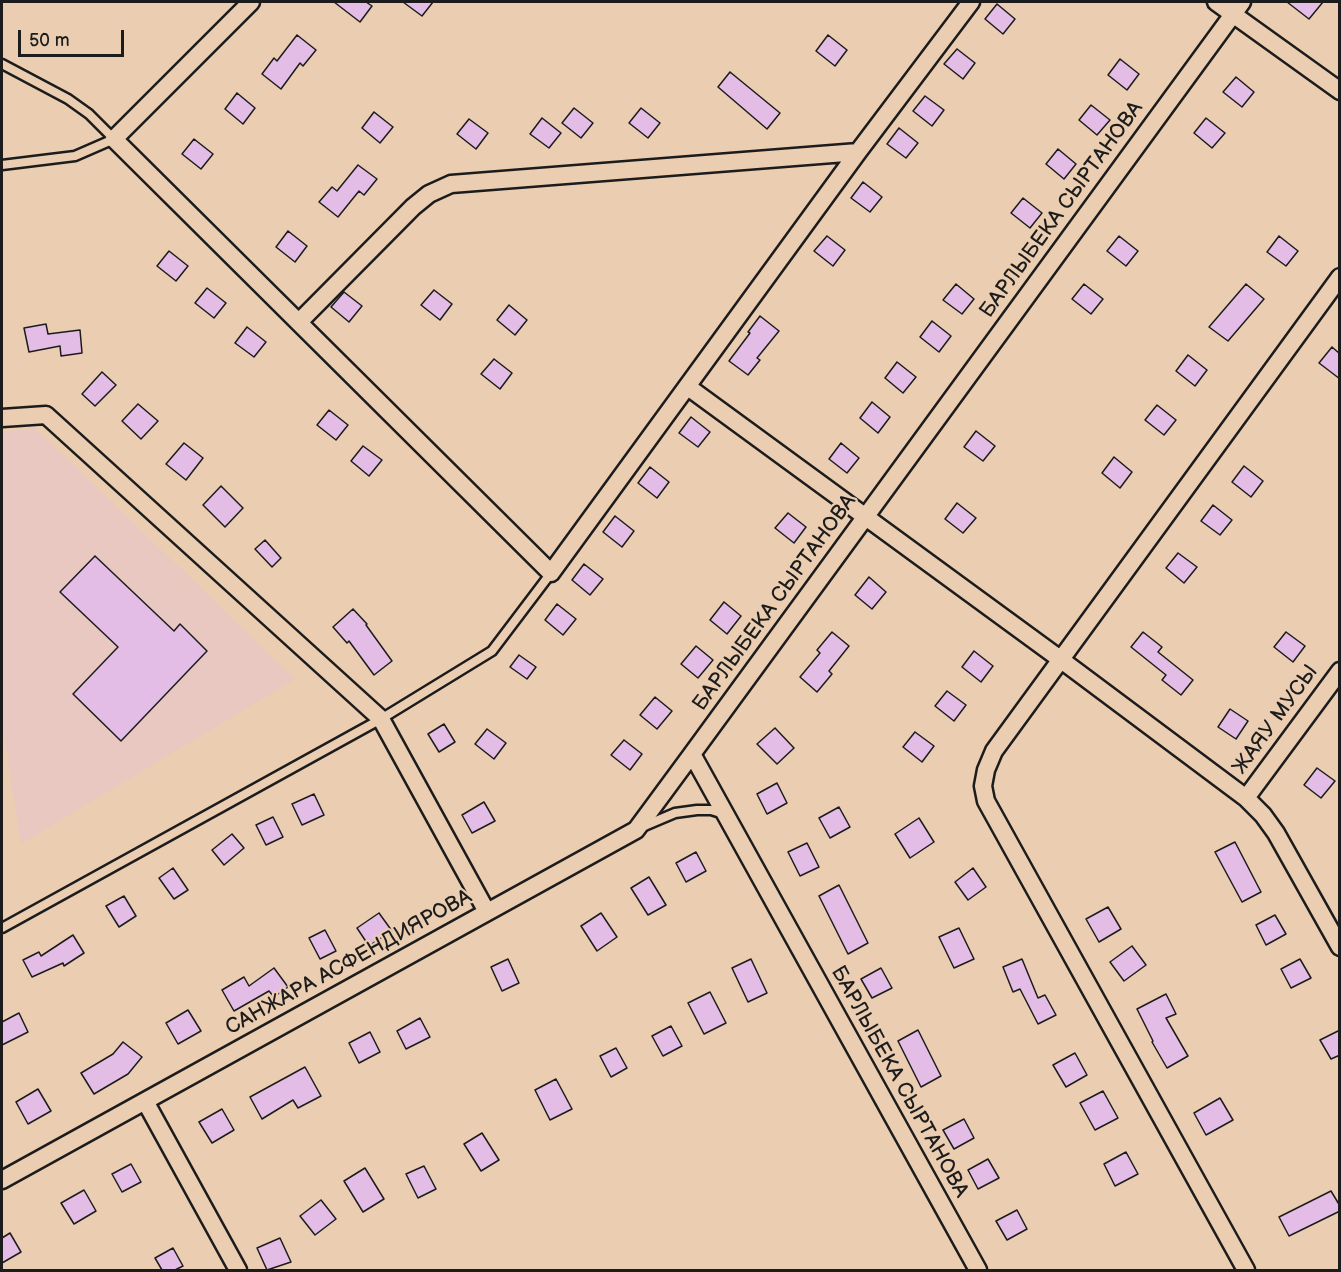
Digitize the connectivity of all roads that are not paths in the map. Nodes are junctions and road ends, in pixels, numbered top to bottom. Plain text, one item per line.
1 (251, 2) edge
2 (971, 2) edge
3 (1216, 2) edge
4 (1237, 8) edge
5 (2, 64) edge
6 (1340, 91) edge
7 (114, 139) junction
8 (858, 152) junction
9 (2, 165) edge
10 (1340, 277) edge
11 (299, 322) junction
12 (688, 387) junction
13 (2, 418) edge
14 (866, 518) junction
15 (551, 573) junction
16 (1060, 659) junction
17 (1340, 671) edge
18 (381, 719) junction
19 (692, 754) junction
20 (1246, 798) junction
21 (726, 815) junction
22 (636, 830) junction
23 (487, 912) junction
24 (2, 928) edge
25 (1340, 947) edge
26 (145, 1101) junction
27 (2, 1180) edge
28 (238, 1270) edge
29 (978, 1270) edge
30 (1246, 1270) edge

1 - 7 street
2 - 8 street
3 - 4 street
4 - 6 street
4 - 14 street, БАРЛЫБЕКА СЫРТАНОВА
5 - 7 lane
7 - 9 lane
7 - 11 street
8 - 11 street
8 - 12 street
10 - 16 street
11 - 15 street
12 - 14 street
12 - 15 street
13 - 18 street
14 - 16 street
14 - 19 street, БАРЛЫБЕКА СЫРТАНОВА
15 - 18 lane
16 - 20 street
16 - 30 street
17 - 20 street, ЖАЯУ МУСЫ
18 - 23 street
18 - 24 lane
19 - 21 street, БАРЛЫБЕКА СЫРТАНОВА
19 - 22 street, САНЖАРА АСФЕНДИЯРОВА
20 - 25 street, ЖАЯУ МУСЫ
21 - 22 lane
21 - 29 street, БАРЛЫБЕКА СЫРТАНОВА
22 - 23 street, САНЖАРА АСФЕНДИЯРОВА
23 - 26 street, САНЖАРА АСФЕНДИЯРОВА
26 - 27 street, САНЖАРА АСФЕНДИЯРОВА
26 - 28 street

